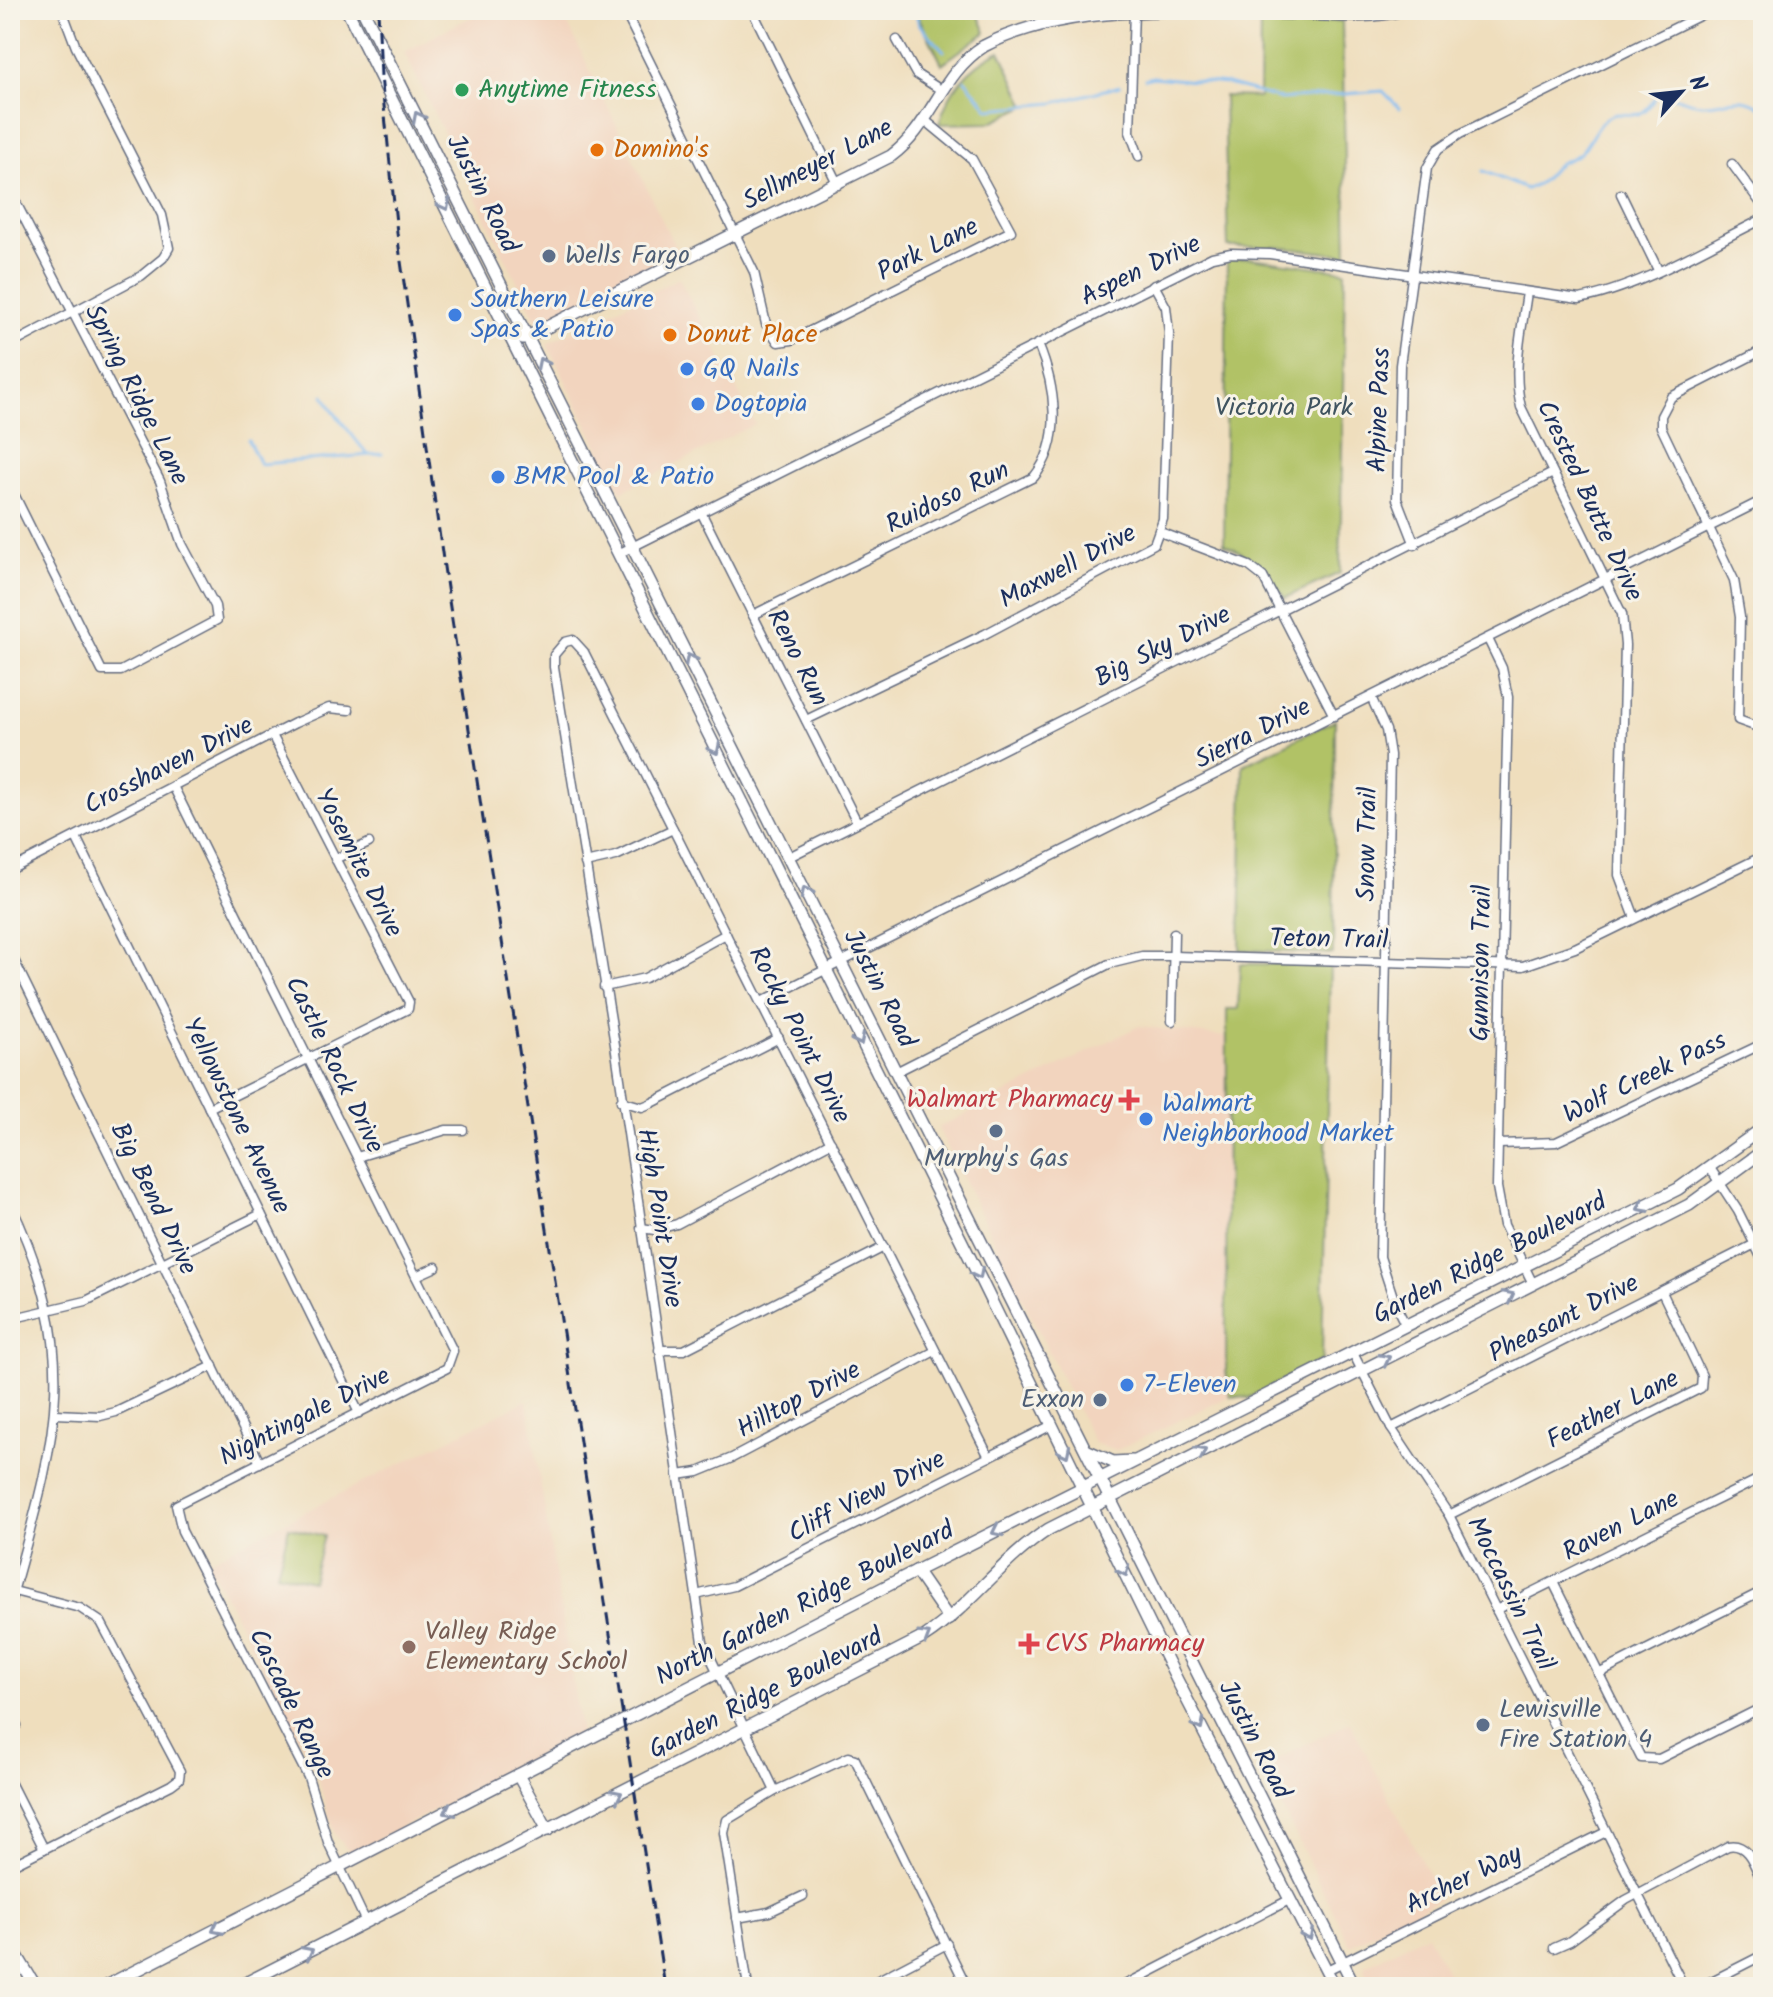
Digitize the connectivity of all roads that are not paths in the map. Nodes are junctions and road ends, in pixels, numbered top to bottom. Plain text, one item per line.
1 (62, 10) edge
2 (347, 10) edge
3 (363, 10) edge
4 (624, 10) edge
5 (752, 10) edge
6 (1198, 10) edge
7 (1403, 10) edge
8 (1711, 10) edge
9 (1134, 11) edge
10 (1059, 12) edge
11 (1351, 13) edge
12 (897, 40) dead end
13 (941, 90) junction
14 (926, 121) junction
15 (1139, 156) dead end
16 (1732, 164) dead end
17 (838, 185) junction
18 (10, 191) edge
19 (1621, 194) dead end
20 (1763, 206) edge
21 (1763, 219) edge
22 (735, 235) junction
23 (1658, 270) junction
24 (1410, 274) junction
25 (1154, 285) junction
26 (1527, 292) junction
27 (73, 313) junction
28 (528, 336) junction
29 (514, 343) junction
30 (1038, 344) junction
31 (10, 345) edge
32 (1763, 350) edge
33 (559, 432) junction
34 (1553, 473) junction
35 (601, 483) junction
36 (10, 486) edge
37 (1763, 500) edge
38 (701, 512) junction
39 (1711, 526) junction
40 (1160, 532) junction
41 (1415, 545) junction
42 (633, 546) junction
43 (618, 554) junction
44 (1607, 578) junction
45 (1282, 610) junction
46 (753, 615) junction
47 (1488, 639) junction
48 (565, 642) joint
49 (1371, 697) junction
50 (349, 710) dead end
51 (1334, 716) junction
52 (806, 720) junction
53 (1763, 729) edge
54 (272, 735) junction
55 (173, 786) junction
56 (857, 822) junction
57 (673, 829) junction
58 (76, 837) junction
59 (369, 843) dead end
60 (1763, 856) edge
61 (789, 857) junction
62 (335, 859) junction
63 (585, 863) junction
64 (10, 870) edge
65 (1635, 918) junction
66 (1174, 933) dead end
67 (726, 934) junction
68 (10, 952) edge
69 (1173, 956) junction
70 (840, 962) junction
71 (1386, 962) junction
72 (1502, 965) junction
73 (825, 970) junction
74 (604, 987) junction
75 (761, 1002) junction
76 (1172, 1021) dead end
77 (779, 1038) junction
78 (1761, 1042) edge
79 (309, 1060) junction
80 (896, 1072) junction
81 (621, 1101) junction
82 (209, 1108) junction
83 (1763, 1128) edge
84 (463, 1130) dead end
85 (831, 1142) junction
86 (1499, 1144) junction
87 (1763, 1151) edge
88 (357, 1157) junction
89 (1710, 1168) junction
90 (1720, 1185) junction
91 (959, 1196) junction
92 (10, 1203) edge
93 (943, 1205) junction
94 (261, 1214) junction
95 (641, 1228) junction
96 (1755, 1244) junction
97 (884, 1247) junction
98 (1763, 1261) edge
99 (163, 1264) junction
100 (1525, 1266) junction
101 (436, 1267) dead end
102 (416, 1276) junction
103 (1533, 1284) junction
104 (1662, 1292) junction
105 (49, 1310) junction
106 (10, 1319) edge
107 (1406, 1326) junction
108 (659, 1350) junction
109 (935, 1351) junction
110 (1353, 1353) junction
111 (451, 1363) joint
112 (213, 1366) junction
113 (1362, 1371) junction
114 (1271, 1395) junction
115 (1285, 1410) junction
116 (359, 1413) junction
117 (56, 1414) junction
118 (1230, 1416) joint
119 (1052, 1425) junction
120 (1391, 1428) junction
121 (1085, 1449) junction
122 (989, 1457) junction
123 (1148, 1457) junction
124 (260, 1463) junction
125 (678, 1475) junction
126 (1763, 1477) edge
127 (1100, 1480) junction
128 (1083, 1488) junction
129 (1110, 1498) junction
130 (176, 1505) joint
131 (1093, 1506) junction
132 (1449, 1515) junction
133 (916, 1571) junction
134 (1553, 1582) junction
135 (12, 1591) edge
136 (1763, 1591) edge
137 (696, 1595) junction
138 (10, 1603) edge
139 (1496, 1610) junction
140 (949, 1619) junction
141 (1194, 1672) junction
142 (717, 1673) junction
143 (1598, 1674) junction
144 (1178, 1683) junction
145 (1763, 1707) edge
146 (745, 1730) junction
147 (518, 1775) junction
148 (10, 1782) edge
149 (775, 1791) junction
150 (1270, 1822) junction
151 (548, 1830) junction
152 (1253, 1831) junction
153 (1604, 1833) junction
154 (44, 1849) junction
155 (10, 1866) edge
156 (339, 1866) junction
157 (1763, 1884) edge
158 (1636, 1895) junction
159 (803, 1896) dead end
160 (1289, 1900) junction
161 (737, 1918) junction
162 (366, 1922) junction
163 (10, 1944) edge
164 (947, 1944) junction
165 (1554, 1948) dead end
166 (1763, 1955) edge
167 (1342, 1962) junction
168 (1327, 1970) junction
169 (241, 1986) edge
170 (36, 1987) edge
171 (104, 1987) edge
172 (748, 1987) edge
173 (865, 1987) edge
174 (967, 1987) edge
175 (1121, 1987) edge
176 (1335, 1987) edge
177 (1355, 1987) edge
178 (1684, 1987) edge
179 (1700, 1987) edge

1 - 27 street
2 -> 29 main road, Justin Road
28 -> 3 main road, Justin Road
4 - 22 street
5 - 17 street
6 - 9 main road, Sellmeyer Lane
6 - 11 main road, Sellmeyer Lane
7 - 11 main road, Sellmeyer Lane
8 - 24 street, Alpine Pass
9 - 10 main road, Sellmeyer Lane
9 - 15 street
10 - 13 main road, Sellmeyer Lane
12 - 13 street
13 - 14 main road, Sellmeyer Lane
14 - 17 main road, Sellmeyer Lane
14 - 22 street, Park Lane
16 - 20 street
17 - 22 main road, Sellmeyer Lane
18 - 27 street, Spring Ridge Lane
19 - 23 street
21 - 23 street, Aspen Drive
22 - 28 main road, Sellmeyer Lane
23 - 26 street, Aspen Drive
24 - 25 street, Aspen Drive
24 - 26 street, Aspen Drive
24 - 41 street, Alpine Pass
25 - 30 street, Aspen Drive
25 - 40 street, Maxwell Drive
26 - 34 street, Crested Butte Drive
27 - 31 street
27 - 36 street, Spring Ridge Lane
28 - 29 main road, Sellmeyer Lane
35 -> 28 main road, Justin Road
29 - 33 main road, Justin Road
30 - 38 street, Aspen Drive
30 - 46 street, Ruidoso Run
32 - 39 street
33 - 35 main road
33 - 43 main road, Justin Road
34 - 41 street, Big Sky Drive
34 - 44 street, Crested Butte Drive
35 - 42 main road, Justin Road
37 - 39 street, Sierra Drive
38 - 42 street, Aspen Drive
38 - 46 street, Reno Run
39 - 44 street, Sierra Drive
39 - 53 street
40 - 45 street
40 - 52 street, Maxwell Drive
41 - 45 street, Big Sky Drive
42 - 43 street, Aspen Drive
61 -> 42 main road, Justin Road
43 -> 73 main road, Justin Road
44 - 47 street, Sierra Drive
44 - 65 street, Crested Butte Drive
45 - 51 street
45 - 56 street, Big Sky Drive
46 - 52 street, Reno Run
47 - 49 street, Sierra Drive
47 - 72 street, Gunnison Trail
48 - 57 street, Rocky Point Drive
48 - 63 street, High Point Drive
49 - 51 street, Sierra Drive
49 - 71 street, Snow Trail
50 - 54 street, Crosshaven Drive
51 - 70 street, Sierra Drive
52 - 56 street, Reno Run
54 - 55 street, Crosshaven Drive
54 - 62 street, Yosemite Drive
55 - 58 street, Crosshaven Drive
55 - 79 street, Castle Rock Drive
56 - 61 street, Big Sky Drive
57 - 63 street
57 - 67 street, Rocky Point Drive
58 - 64 street, Crosshaven Drive
58 - 82 street, Yellowstone Avenue
59 - 62 street
60 - 65 street, Teton Trail
70 -> 61 main road, Justin Road
62 - 79 street, Yosemite Drive
63 - 74 street, High Point Drive
65 - 72 street, Teton Trail
66 - 69 street
67 - 74 street
67 - 75 street, Rocky Point Drive
68 - 99 street, Big Bend Drive
69 - 71 street, Teton Trail
69 - 76 street
69 - 80 street, Teton Trail
70 - 73 street, Sierra Drive
70 - 80 main road, Justin Road
71 - 72 street, Teton Trail
71 - 107 street, Snow Trail
72 - 86 street, Gunnison Trail
73 - 75 street, Sierra Drive
73 -> 93 main road, Justin Road
74 - 81 street, High Point Drive
75 - 77 street, Rocky Point Drive
77 - 81 street
77 - 85 street, Rocky Point Drive
78 - 86 street, Wolf Creek Pass
79 - 82 street
79 - 88 street, Castle Rock Drive
80 - 91 main road, Justin Road
81 - 95 street, High Point Drive
82 - 94 street, Yellowstone Avenue
83 - 89 main road, Garden Ridge Boulevard
84 - 88 street
85 - 95 street
85 - 97 street, Rocky Point Drive
86 - 100 street, Gunnison Trail
87 - 90 main road
88 - 102 street, Castle Rock Drive
89 - 90 street
89 -> 100 main road, Garden Ridge Boulevard
90 - 96 street
90 - 103 main road
91 - 93 main road
91 - 121 main road, Justin Road
92 - 105 street
93 -> 119 main road, Justin Road
94 - 99 street
94 - 116 street, Yellowstone Avenue
95 - 108 street, High Point Drive
96 - 98 street
96 - 104 street, Pheasant Drive
97 - 108 street
97 - 109 street, Rocky Point Drive
99 - 105 street
99 - 112 street, Big Bend Drive
100 - 103 street, Gunnison Trail
100 - 107 main road, Garden Ridge Boulevard
101 - 102 street
102 - 111 street, Castle Rock Drive
113 -> 103 main road
104 - 120 street, Pheasant Drive
104 - 132 street, Feather Lane
105 - 106 street
105 - 117 street
107 - 110 main road, Garden Ridge Boulevard
108 - 125 street, High Point Drive
109 - 122 street, Rocky Point Drive
109 - 125 street, Hilltop Drive
110 - 113 street, Moccassin Trail
110 - 114 main road, Garden Ridge Boulevard
111 - 116 street, Nightingale Drive
112 - 117 street
112 - 124 street, Big Bend Drive
113 - 115 main road
113 - 120 street, Moccassin Trail
114 - 115 main road
114 - 118 main road, Garden Ridge Boulevard
129 -> 115 main road, Garden Ridge Boulevard
116 - 124 street, Nightingale Drive
117 - 135 street
118 - 123 main road, North Garden Ridge Boulevard
119 - 122 street, Cliff View Drive
119 -> 128 main road, Justin Road
120 - 132 street, Moccassin Trail
121 - 123 main road
121 - 127 main road, Justin Road
122 - 137 street, Cliff View Drive
123 - 127 main road, North Garden Ridge Boulevard
124 - 130 street, Nightingale Drive
125 - 137 street, High Point Drive
126 - 134 street, Raven Lane
127 - 128 main road, North Garden Ridge Boulevard
127 - 129 main road, Justin Road
128 - 131 main road, Justin Road
128 -> 133 main road, North Garden Ridge Boulevard
129 - 131 main road, Garden Ridge Boulevard
129 - 141 main road, Justin Road
130 - 156 street, Cascade Range
131 - 140 main road, Garden Ridge Boulevard
131 -> 144 main road, Justin Road
132 - 139 street, Moccassin Trail
133 - 140 main road
133 - 142 main road, North Garden Ridge Boulevard
134 - 139 street, Raven Lane
134 - 143 street
135 - 138 street
135 - 154 street
136 - 143 street
137 - 142 street, High Point Drive
139 - 153 street, Moccassin Trail
146 -> 140 main road, Garden Ridge Boulevard
141 - 144 main road
141 - 150 main road, Justin Road
142 - 146 street, High Point Drive
142 - 147 main road, North Garden Ridge Boulevard
143 - 145 street
144 -> 152 main road, Justin Road
146 - 149 street, High Point Drive
151 -> 146 main road, Garden Ridge Boulevard
147 - 151 main road
147 -> 156 main road, North Garden Ridge Boulevard
148 - 154 street
149 - 161 street
149 - 164 street
150 - 152 main road
150 - 167 main road, Justin Road
151 - 162 main road, Garden Ridge Boulevard
152 - 160 main road, Justin Road
153 - 158 street, Moccassin Trail
153 - 167 street, Archer Way
154 - 155 street
156 - 162 street, Cascade Range
156 -> 171 main road, North Garden Ridge Boulevard
157 - 158 street
158 - 165 street
158 - 178 street, Moccassin Trail
159 - 161 street
160 -> 168 main road, Justin Road
160 - 175 street
161 - 172 street
169 -> 162 main road, Garden Ridge Boulevard
163 - 170 main road
164 - 173 street
164 - 174 street
166 - 179 street
167 - 168 street, Archer Way
167 - 177 main road, Justin Road
168 - 176 main road, Justin Road

